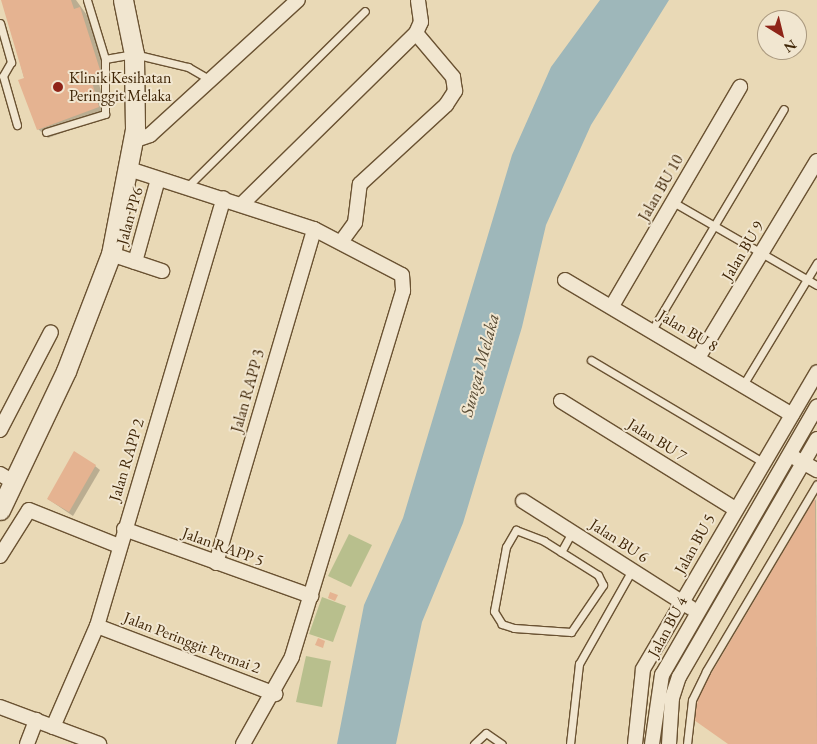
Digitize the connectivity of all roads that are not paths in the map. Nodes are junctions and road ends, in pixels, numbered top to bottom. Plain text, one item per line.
1 (87, 0) edge
2 (123, 0) edge
3 (298, 0) edge
4 (418, 0) edge
5 (365, 11) dead end
6 (0, 23) edge
7 (416, 33) junction
8 (134, 54) junction
9 (105, 59) junction
10 (213, 81) junction
11 (740, 87) dead end
12 (784, 110) dead end
13 (18, 125) dead end
14 (46, 132) dead end
15 (133, 142) junction
16 (817, 161) edge
17 (129, 169) junction
18 (158, 179) junction
19 (187, 187) junction
20 (224, 198) junction
21 (673, 202) junction
22 (242, 204) junction
23 (714, 226) junction
24 (314, 229) junction
25 (342, 242) junction
26 (762, 253) junction
27 (111, 254) junction
28 (135, 262) junction
29 (817, 263) edge
30 (162, 271) dead end
31 (565, 280) dead end
32 (807, 280) junction
33 (817, 286) edge
34 (612, 306) junction
35 (652, 330) junction
36 (51, 332) dead end
37 (698, 358) junction
38 (591, 360) dead end
39 (817, 372) edge
40 (742, 385) junction
41 (561, 401) dead end
42 (817, 407) edge
43 (792, 415) junction
44 (0, 430) edge
45 (817, 439) edge
46 (788, 454) junction
47 (763, 462) junction
48 (802, 463) junction
49 (817, 470) edge
50 (7, 478) edge
51 (817, 484) edge
52 (523, 501) dead end
53 (735, 509) junction
54 (0, 510) edge
55 (124, 529) junction
56 (572, 532) junction
57 (119, 546) junction
58 (561, 552) junction
59 (0, 556) edge
60 (216, 563) junction
61 (632, 570) junction
62 (311, 596) junction
63 (683, 603) junction
64 (696, 611) junction
65 (97, 626) junction
66 (276, 694) junction
67 (0, 707) edge
68 (36, 720) junction
69 (53, 727) junction
70 (27, 744) edge
71 (99, 744) edge
72 (244, 744) edge
73 (474, 744) edge
74 (502, 744) edge
75 (570, 744) edge
76 (635, 744) edge
77 (652, 744) edge
78 (669, 744) edge
79 (687, 744) edge

1 - 9 lane
2 - 8 street
3 - 10 street
4 - 7 street
5 - 19 lane
6 - 13 lane
7 - 22 street
7 - 25 street
8 - 9 lane
8 - 10 lane
8 - 15 street
9 - 14 lane
10 - 15 street
11 - 21 street, Jalan BU 10
12 - 23 lane
15 - 17 street
16 - 26 street, Jalan BU 9
17 - 18 street
17 - 27 street
18 - 19 street
18 - 28 street, Jalan PP6
19 - 20 street
20 - 22 street
20 - 55 street, Jalan RAPP 2
21 - 23 lane
21 - 34 street, Jalan BU 10
22 - 24 street
23 - 26 lane
23 - 35 lane
24 - 25 street
24 - 60 street, Jalan RAPP 3
25 - 62 street
26 - 32 lane
26 - 37 street, Jalan BU 9
27 - 28 street
27 - 50 street
28 - 30 street
29 - 32 lane
31 - 34 street, Jalan BU 8
32 - 33 lane
32 - 40 lane
34 - 35 street, Jalan BU 8
35 - 37 street, Jalan BU 8
36 - 44 street
37 - 40 street, Jalan BU 8
38 - 47 lane
39 - 43 street, Jalan BU 5
40 - 43 street, Jalan BU 8
41 - 53 street, Jalan BU 7
42 - 46 street, Jalan BU 4
43 - 47 street, Jalan BU 5
45 - 48 street, Jalan BU 4
46 - 48 street
46 - 64 street, Jalan BU 4
47 - 53 street, Jalan BU 5
48 - 49 street
48 - 78 street, Jalan BU 4
50 - 54 street
51 - 79 lane
52 - 56 street, Jalan BU 6
53 - 63 street, Jalan BU 5
55 - 57 street, Jalan RAPP 2
55 - 60 street, Jalan RAPP 5
56 - 58 lane
56 - 61 street, Jalan BU 6
57 - 59 street
57 - 65 street, Jalan RAPP 2
58 - 58 lane
60 - 62 street, Jalan RAPP 5
61 - 63 street, Jalan BU 6
61 - 75 lane
62 - 66 street
63 - 64 street, Jalan BU 6
63 - 76 street, Jalan BU 5
64 - 77 street, Jalan BU 4
65 - 66 street, Jalan Peringgit Permai 2
65 - 69 street, Jalan RAPP 2
66 - 72 street
67 - 68 street
68 - 69 street
68 - 70 street
69 - 71 street
73 - 74 lane

